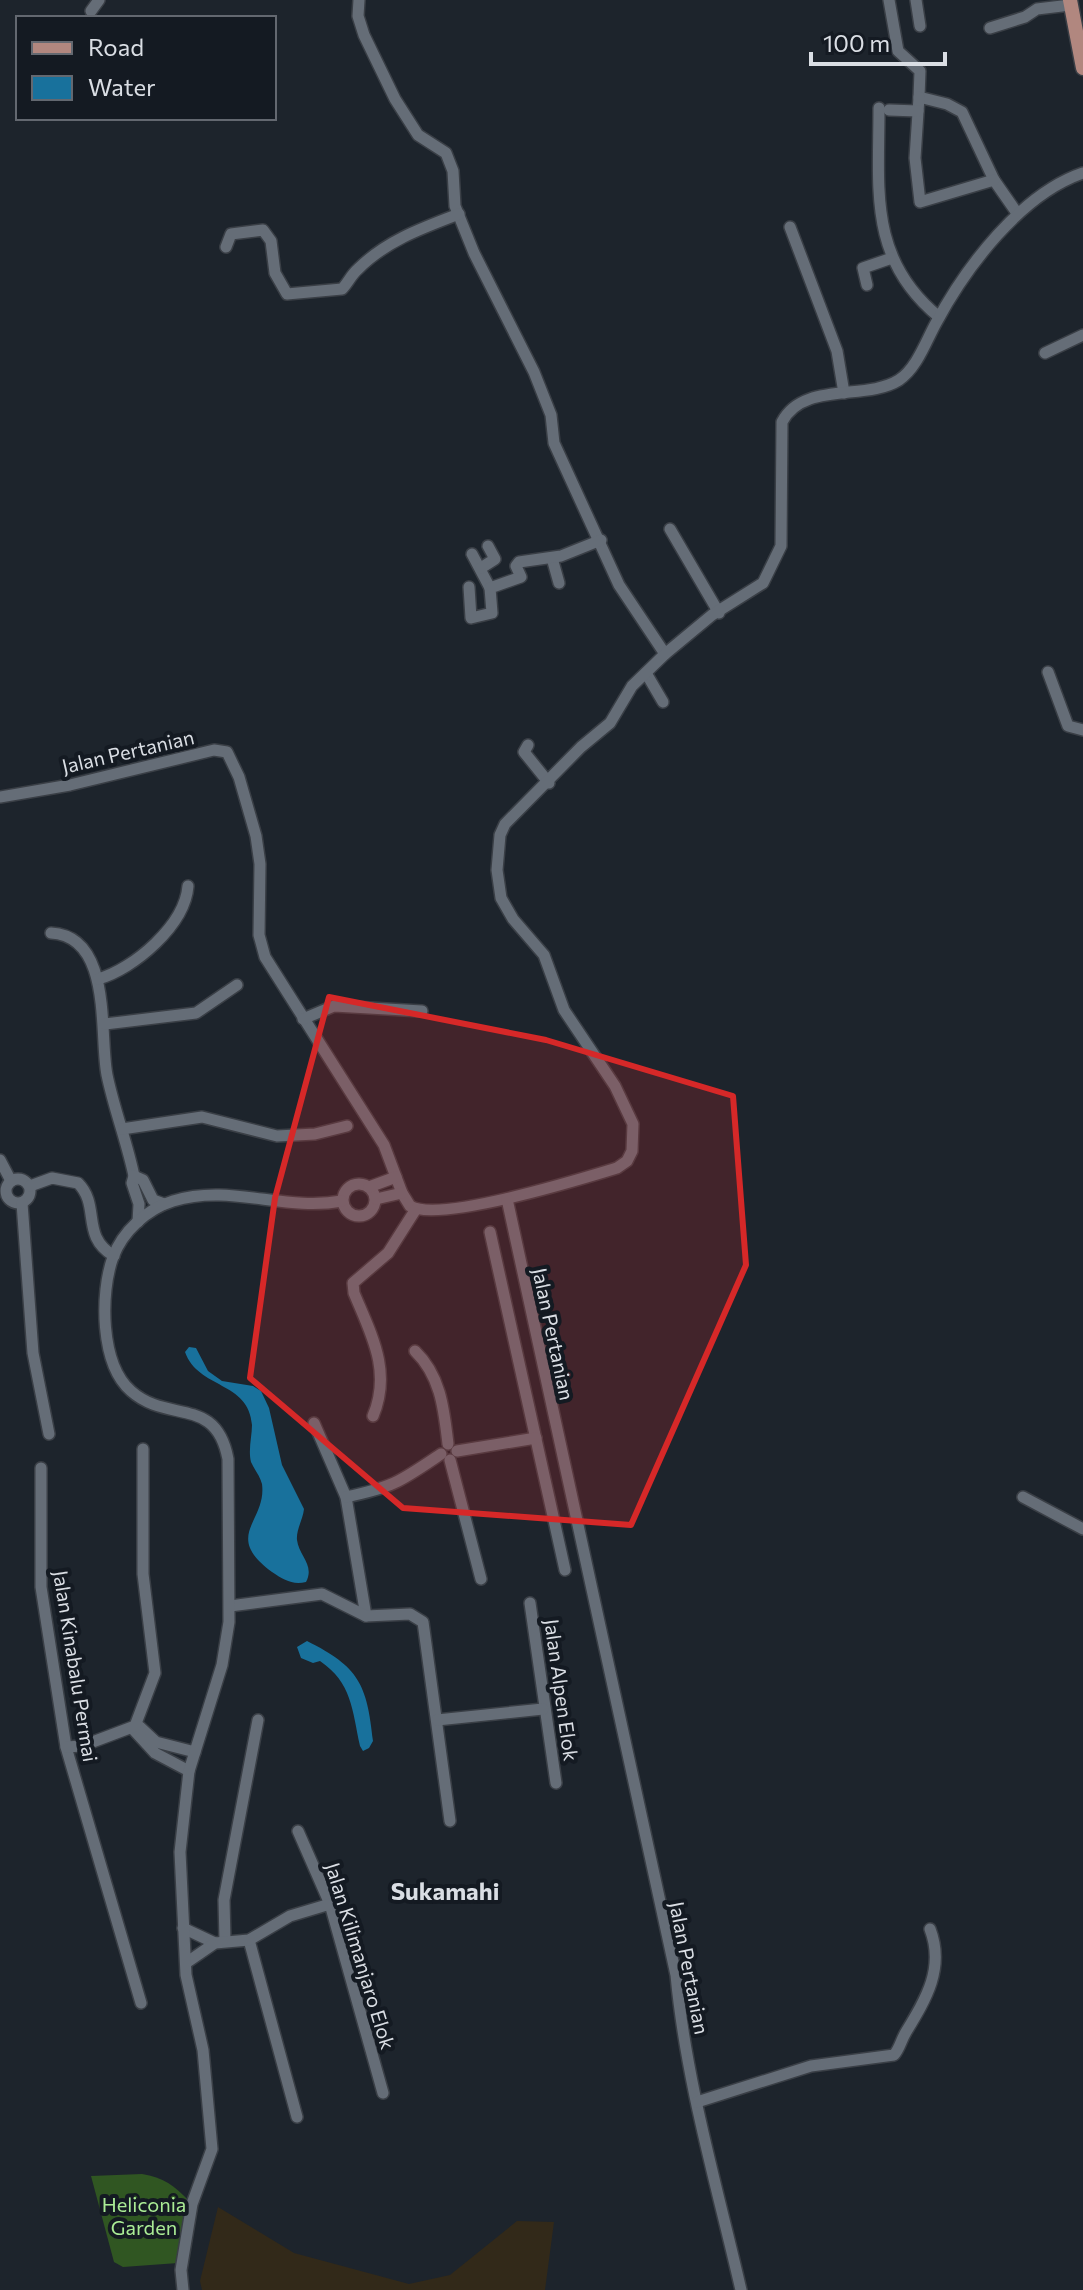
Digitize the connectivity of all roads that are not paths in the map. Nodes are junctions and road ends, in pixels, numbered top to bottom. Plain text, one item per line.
1 (99, 0) edge
2 (359, 0) edge
3 (889, 0) edge
4 (916, 0) edge
5 (1070, 2) edge
6 (91, 11) dead end
7 (920, 26) dead end
8 (990, 28) dead end
9 (1083, 68) edge
10 (919, 97) junction
11 (918, 111) junction
12 (1083, 173) edge
13 (994, 180) junction
14 (1017, 213) junction
15 (459, 214) junction
16 (790, 227) dead end
17 (226, 247) dead end
18 (892, 258) junction
19 (867, 285) dead end
20 (939, 317) junction
21 (1083, 335) edge
22 (1045, 353) dead end
23 (844, 393) junction
24 (670, 529) dead end
25 (601, 540) junction
26 (488, 546) dead end
27 (472, 554) dead end
28 (552, 558) junction
29 (481, 568) junction
30 (559, 583) dead end
31 (469, 587) dead end
32 (490, 588) junction
33 (719, 613) junction
34 (665, 654) junction
35 (1048, 672) dead end
36 (646, 673) junction
37 (663, 702) dead end
38 (1083, 730) edge
39 (528, 745) dead end
40 (549, 783) junction
41 (0, 797) edge
42 (188, 886) dead end
43 (51, 933) dead end
44 (98, 979) junction
45 (237, 985) dead end
46 (422, 1011) dead end
47 (303, 1019) junction
48 (105, 1024) junction
49 (347, 1126) dead end
50 (122, 1129) junction
51 (0, 1160) edge
52 (134, 1176) junction
53 (396, 1177) junction
54 (11, 1181) junction
55 (30, 1186) junction
56 (369, 1187) junction
57 (402, 1193) junction
58 (3, 1196) edge
59 (376, 1199) junction
60 (507, 1199) junction
61 (342, 1201) junction
62 (22, 1203) junction
63 (164, 1204) junction
64 (416, 1209) junction
65 (138, 1222) junction
66 (490, 1232) dead end
67 (114, 1256) junction
68 (415, 1351) dead end
69 (373, 1416) dead end
70 (314, 1423) dead end
71 (49, 1434) dead end
72 (536, 1438) junction
73 (143, 1449) dead end
74 (449, 1452) junction
75 (41, 1468) dead end
76 (346, 1497) junction
77 (1023, 1497) dead end
78 (1083, 1529) edge
79 (565, 1570) dead end
80 (481, 1579) dead end
81 (530, 1603) dead end
82 (230, 1606) junction
83 (366, 1616) junction
84 (543, 1709) junction
85 (258, 1720) dead end
86 (437, 1720) junction
87 (134, 1726) junction
88 (66, 1747) junction
89 (195, 1752) junction
90 (189, 1771) junction
91 (556, 1783) dead end
92 (450, 1821) dead end
93 (298, 1831) dead end
94 (330, 1904) junction
95 (183, 1928) junction
96 (930, 1929) dead end
97 (249, 1940) junction
98 (220, 1942) junction
99 (186, 1963) junction
100 (141, 2003) dead end
101 (383, 2093) dead end
102 (697, 2102) junction
103 (297, 2117) dead end
104 (183, 2290) edge
105 (741, 2290) edge

1 - 6 street
2 - 15 street
3 - 10 street
4 - 7 street
5 - 8 street
5 - 9 main road
10 - 11 street
10 - 13 street
11 - 13 street
11 - 18 street
12 - 14 street
13 - 14 street
14 - 20 street
15 - 17 street
15 - 25 street
16 - 23 street
18 - 19 street
18 - 20 street
20 - 23 street
21 - 22 street
23 - 33 street
24 - 33 street
25 - 28 street
25 - 34 street
26 - 29 street
27 - 29 street
28 - 30 street
28 - 32 street
29 - 32 street
31 - 32 street
33 - 34 street
34 - 36 street
35 - 38 street
36 - 37 street
36 - 40 street
39 - 40 street
40 - 60 street
41 - 47 street, Jalan Pertanian
42 - 44 street
43 - 44 street
44 - 48 street
45 - 48 street
46 - 47 street
47 - 53 street, Jalan Pertanian
48 - 50 street
49 - 50 street
50 - 52 street
51 - 54 street
52 - 63 street
52 - 65 street
53 - 56 street
53 - 57 street, Jalan Pertanian
54 - 55 street
54 - 58 street
55 - 62 street
55 - 67 street
56 - 59 street
56 - 61 street
57 - 59 street
57 - 64 street, Jalan Pertanian
58 - 62 street
59 - 61 street
60 - 64 street
60 - 102 street, Jalan Pertanian
61 - 63 street
62 - 71 street
63 - 65 street
64 - 69 street
65 - 67 street
66 - 72 street
67 - 82 street
68 - 74 street
70 - 76 street
72 - 74 street
72 - 79 street
73 - 87 street
74 - 76 street
74 - 80 street
75 - 88 street, Jalan Kinabalu Permai
76 - 83 street
77 - 78 street
81 - 84 street, Jalan Alpen Elok
82 - 83 street
82 - 89 street
83 - 86 street
84 - 86 street
84 - 91 street, Jalan Alpen Elok
85 - 98 street
86 - 92 street
87 - 88 street
87 - 89 street
87 - 90 street
88 - 100 street, Jalan Kinabalu Permai
89 - 90 street
90 - 95 street
93 - 94 street, Jalan Kilimanjaro Elok
94 - 97 street
94 - 101 street, Jalan Kilimanjaro Elok
95 - 98 street
95 - 99 street
96 - 102 street
97 - 98 street
97 - 103 street
98 - 99 street
99 - 104 street
102 - 105 street, Jalan Pertanian

